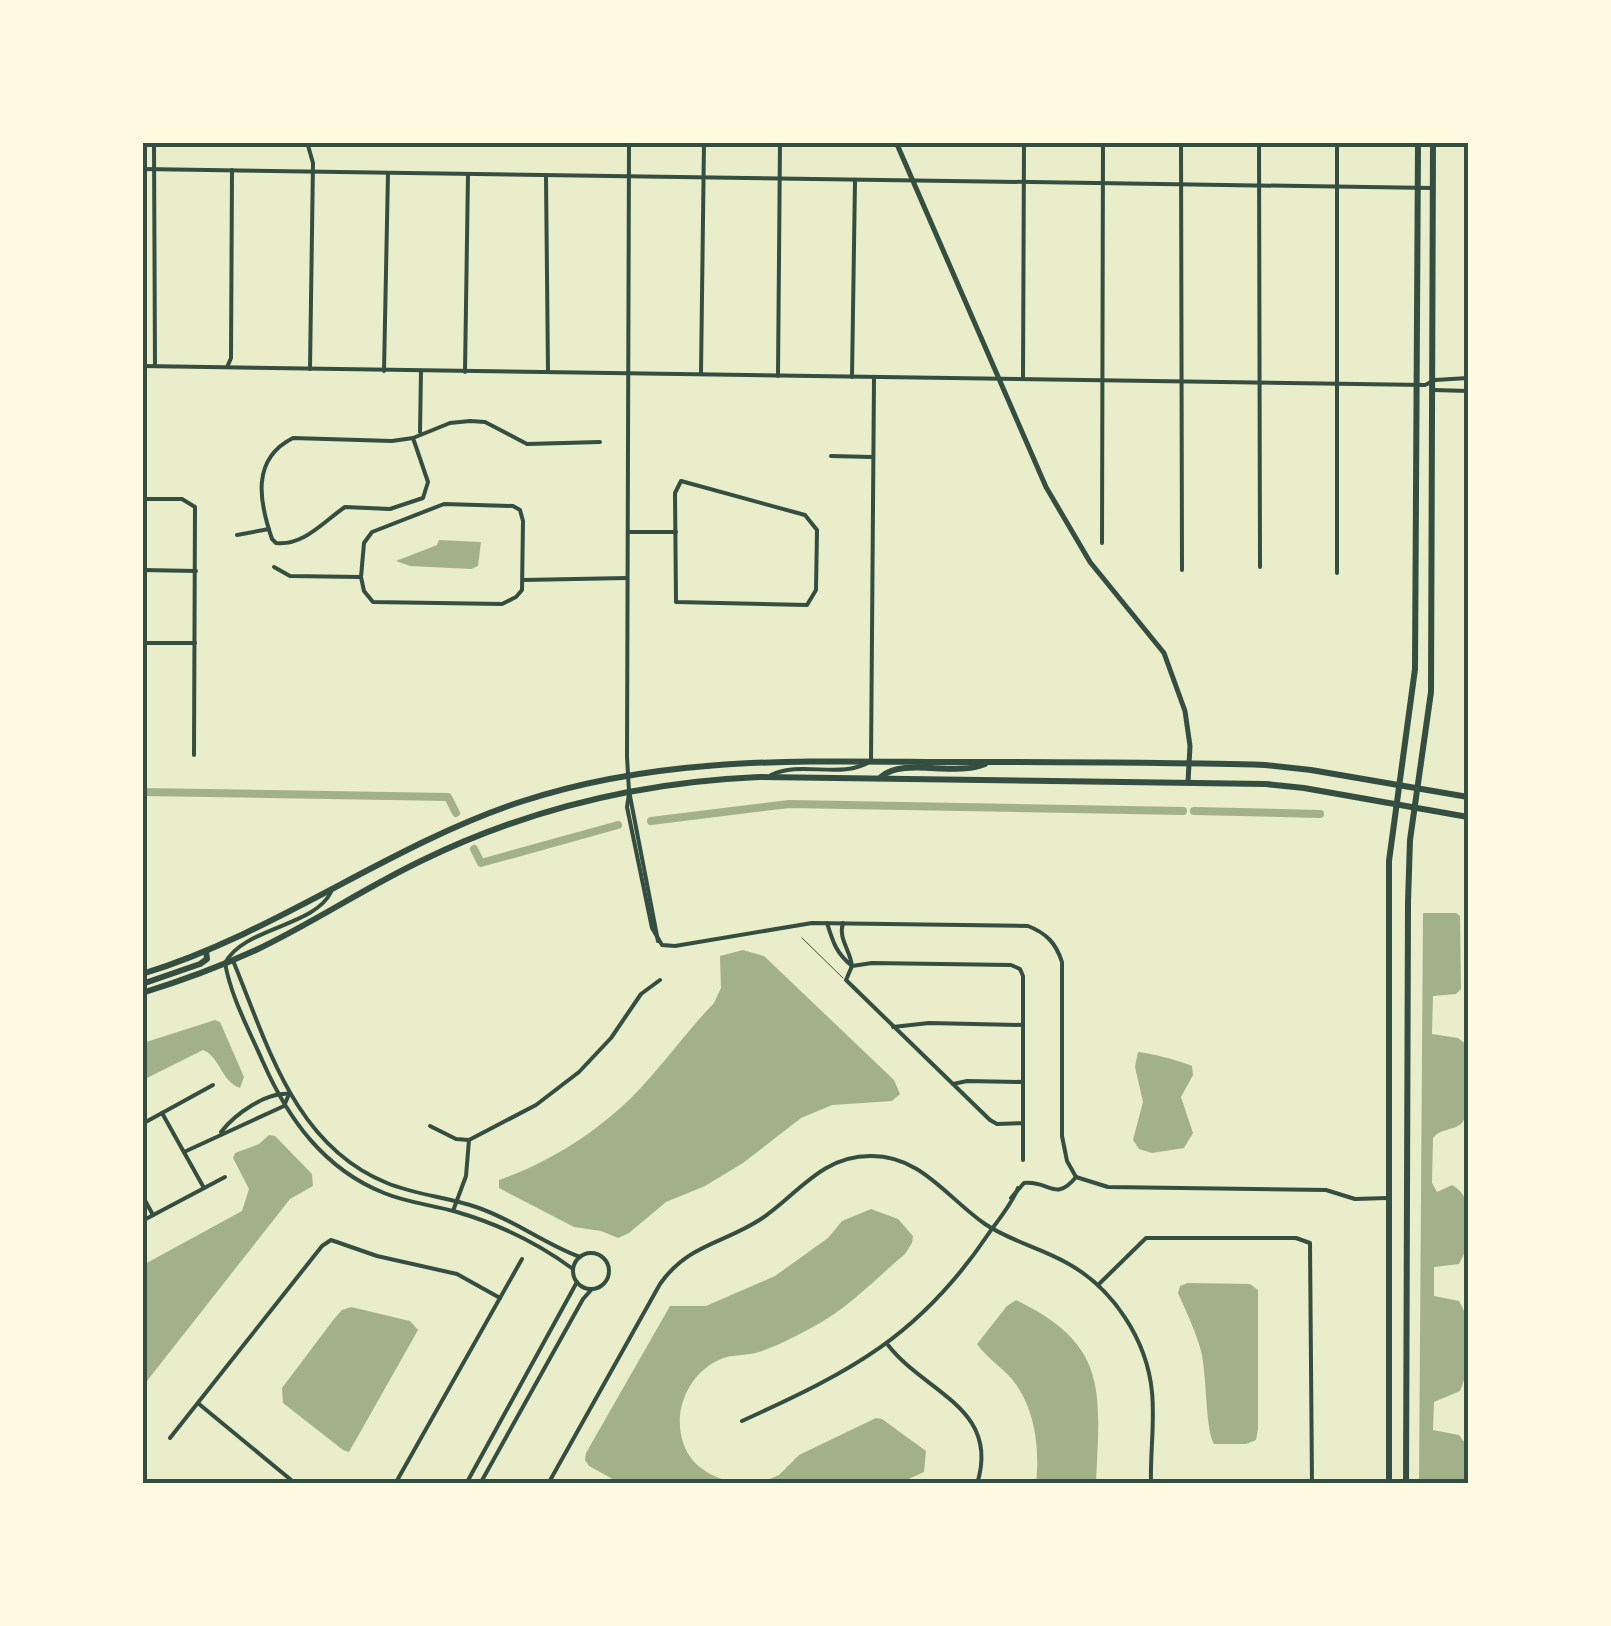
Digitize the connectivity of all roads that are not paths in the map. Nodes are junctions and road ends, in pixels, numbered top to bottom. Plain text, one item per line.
1 (154, 142) edge
2 (307, 142) edge
3 (630, 142) edge
4 (704, 142) edge
5 (780, 142) edge
6 (896, 142) edge
7 (1024, 142) edge
8 (1103, 142) edge
9 (1181, 142) edge
10 (1259, 142) edge
11 (1337, 142) edge
12 (1418, 142) edge
13 (1433, 142) edge
14 (142, 169) edge
15 (154, 169) junction
16 (232, 170) junction
17 (312, 172) junction
18 (388, 172) junction
19 (468, 174) junction
20 (629, 176) junction
21 (546, 177) junction
22 (704, 177) junction
23 (780, 178) junction
24 (912, 180) junction
25 (855, 181) junction
26 (1023, 182) junction
27 (1103, 184) junction
28 (1181, 186) junction
29 (1260, 186) junction
30 (1338, 187) junction
31 (1419, 188) junction
32 (1432, 188) junction
33 (142, 366) edge
34 (154, 366) junction
35 (227, 367) junction
36 (310, 369) junction
37 (384, 371) junction
38 (420, 371) junction
39 (465, 372) junction
40 (548, 373) junction
41 (627, 374) junction
42 (701, 375) junction
43 (778, 376) junction
44 (852, 376) junction
45 (874, 377) junction
46 (1468, 378) edge
47 (997, 379) junction
48 (1023, 379) junction
49 (1103, 380) junction
50 (1435, 380) junction
51 (1182, 382) junction
52 (1260, 384) junction
53 (1338, 384) junction
54 (1421, 386) junction
55 (1435, 391) junction
56 (1468, 391) edge
57 (420, 433) junction
58 (414, 438) junction
59 (600, 442) dead end
60 (830, 456) dead end
61 (872, 456) junction
62 (142, 499) edge
63 (269, 529) junction
64 (628, 532) junction
65 (676, 532) junction
66 (237, 535) dead end
67 (1102, 543) dead end
68 (274, 567) dead end
69 (1260, 567) dead end
70 (142, 570) edge
71 (1182, 570) dead end
72 (196, 571) junction
73 (1337, 573) dead end
74 (360, 577) junction
75 (627, 578) junction
76 (523, 580) junction
77 (142, 643) edge
78 (195, 643) junction
79 (194, 755) dead end
80 (871, 762) junction
81 (988, 762) junction
82 (1191, 764) junction
83 (628, 776) junction
84 (767, 777) junction
85 (880, 778) junction
86 (1188, 782) junction
87 (1398, 785) junction
88 (1418, 788) junction
89 (629, 791) junction
90 (1468, 797) edge
91 (1396, 804) junction
92 (1415, 808) junction
93 (1468, 817) edge
94 (333, 888) junction
95 (827, 923) junction
96 (843, 923) junction
97 (802, 938) dead end
98 (844, 942) junction
99 (835, 949) junction
100 (206, 952) junction
101 (229, 961) junction
102 (852, 966) junction
103 (142, 974) edge
104 (660, 980) dead end
105 (846, 980) junction
106 (142, 984) edge
107 (142, 993) edge
108 (1023, 1025) junction
109 (893, 1027) junction
110 (1023, 1082) junction
111 (953, 1084) junction
112 (213, 1085) dead end
113 (277, 1093) junction
114 (289, 1094) junction
115 (284, 1106) junction
116 (251, 1108) junction
117 (162, 1113) junction
118 (257, 1120) junction
119 (1023, 1123) junction
120 (142, 1124) edge
121 (430, 1126) dead end
122 (221, 1132) junction
123 (469, 1140) junction
124 (184, 1152) junction
125 (1024, 1160) dead end
126 (225, 1177) dead end
127 (1076, 1177) junction
128 (380, 1180) junction
129 (204, 1188) junction
130 (376, 1190) junction
131 (142, 1194) edge
132 (1389, 1198) junction
133 (456, 1200) junction
134 (453, 1211) junction
135 (154, 1215) junction
136 (142, 1221) edge
137 (992, 1228) junction
138 (580, 1256) junction
139 (522, 1259) dead end
140 (573, 1269) junction
141 (576, 1282) junction
142 (1098, 1285) junction
143 (592, 1289) junction
144 (500, 1298) junction
145 (888, 1345) junction
146 (198, 1404) junction
147 (742, 1421) dead end
148 (170, 1438) dead end
149 (296, 1484) edge
150 (376, 1484) edge
151 (393, 1484) edge
152 (466, 1484) edge
153 (480, 1484) edge
154 (548, 1484) edge
155 (977, 1484) edge
156 (1151, 1484) edge
157 (1312, 1484) edge
158 (1389, 1484) edge
159 (1406, 1484) edge

1 - 15 street
2 - 17 street
3 - 20 street
4 - 22 street
5 - 23 street
6 - 24 main road
7 - 26 street
8 - 27 street
9 - 28 street
10 - 29 street
11 - 30 street
12 - 31 main road
13 - 32 main road
14 - 15 street
15 - 16 street
15 - 34 street
16 - 17 street
16 - 35 street
17 - 18 street
17 - 36 street
18 - 19 street
18 - 37 street
19 - 21 street
19 - 39 street
20 - 21 street
20 - 22 street
20 - 41 street
21 - 40 street
22 - 23 street
22 - 42 street
23 - 25 street
23 - 43 street
24 - 25 street
24 - 26 street
24 - 47 main road
25 - 44 street
26 - 27 street
26 - 48 street
27 - 28 street
27 - 49 street
28 - 29 street
28 - 51 street
29 - 30 street
29 - 52 street
30 - 31 street
30 - 53 street
31 - 32 street
31 - 54 main road
32 - 50 main road
33 - 34 street
34 - 35 street
35 - 36 street
36 - 37 street
37 - 38 street
38 - 39 street
38 - 57 street
39 - 40 street
40 - 41 street
41 - 42 street
41 - 64 street
42 - 43 street
43 - 44 street
44 - 45 street
45 - 47 street
45 - 61 street
46 - 50 street
47 - 48 street
47 - 82 main road
48 - 49 street
49 - 51 street
49 - 67 street
50 - 54 street
50 - 55 main road
51 - 52 street
51 - 71 street
52 - 53 street
52 - 69 street
53 - 54 street
53 - 73 street
54 - 55 street
54 - 87 main road
55 - 56 street
55 - 88 main road
57 - 58 street
57 - 59 street
58 - 63 street
58 - 63 street
60 - 61 street
61 - 80 street
62 - 72 street
63 - 66 street
64 - 65 street
64 - 75 street
65 - 65 street
68 - 74 street
70 - 72 street
72 - 78 street
74 - 76 street
74 - 76 street
75 - 76 street
75 - 83 street
77 - 78 street
78 - 79 street
80 - 81 main road
80 - 83 main road
80 - 84 street
81 - 82 main road
81 - 85 main road
82 - 86 main road
82 - 87 main road
83 - 89 street
83 - 94 main road
84 - 85 main road
84 - 89 main road
85 - 86 main road
86 - 91 main road
87 - 88 main road
87 - 91 main road
88 - 90 main road
88 - 92 main road
89 - 95 street
89 - 101 main road
91 - 92 main road
91 - 132 main road
92 - 93 main road
92 - 159 main road
94 - 100 main road
94 - 101 street
95 - 96 street
95 - 99 street
96 - 98 street
96 - 127 street
97 - 105 lane
98 - 99 street
98 - 102 street
99 - 102 street
100 - 103 main road
100 - 106 main road
101 - 107 main road
101 - 113 street
101 - 114 street
102 - 105 street
102 - 108 street
104 - 123 street
105 - 109 street
108 - 109 street
108 - 110 street
109 - 111 street
110 - 111 street
110 - 119 street
111 - 119 street
112 - 117 street
113 - 114 street
113 - 115 street
113 - 116 street
114 - 115 street
114 - 128 street
115 - 118 street
115 - 130 street
116 - 118 street
116 - 122 street
117 - 120 street
117 - 124 street
118 - 122 street
119 - 125 street
121 - 123 street
122 - 124 street
123 - 133 street
124 - 129 street
126 - 129 street
127 - 132 street
127 - 137 street
128 - 130 street
128 - 133 street
129 - 135 street
130 - 134 street
131 - 135 street
132 - 158 main road
133 - 134 street
133 - 138 street
134 - 140 street
135 - 136 street
137 - 142 street
137 - 145 street
137 - 154 street
138 - 140 street
138 - 143 street
139 - 144 street
140 - 141 street
141 - 143 street
141 - 152 street
142 - 156 street
142 - 157 street
143 - 153 street
144 - 146 street
144 - 151 street
145 - 147 street
145 - 155 street
146 - 148 street
146 - 149 street
150 - 151 street

